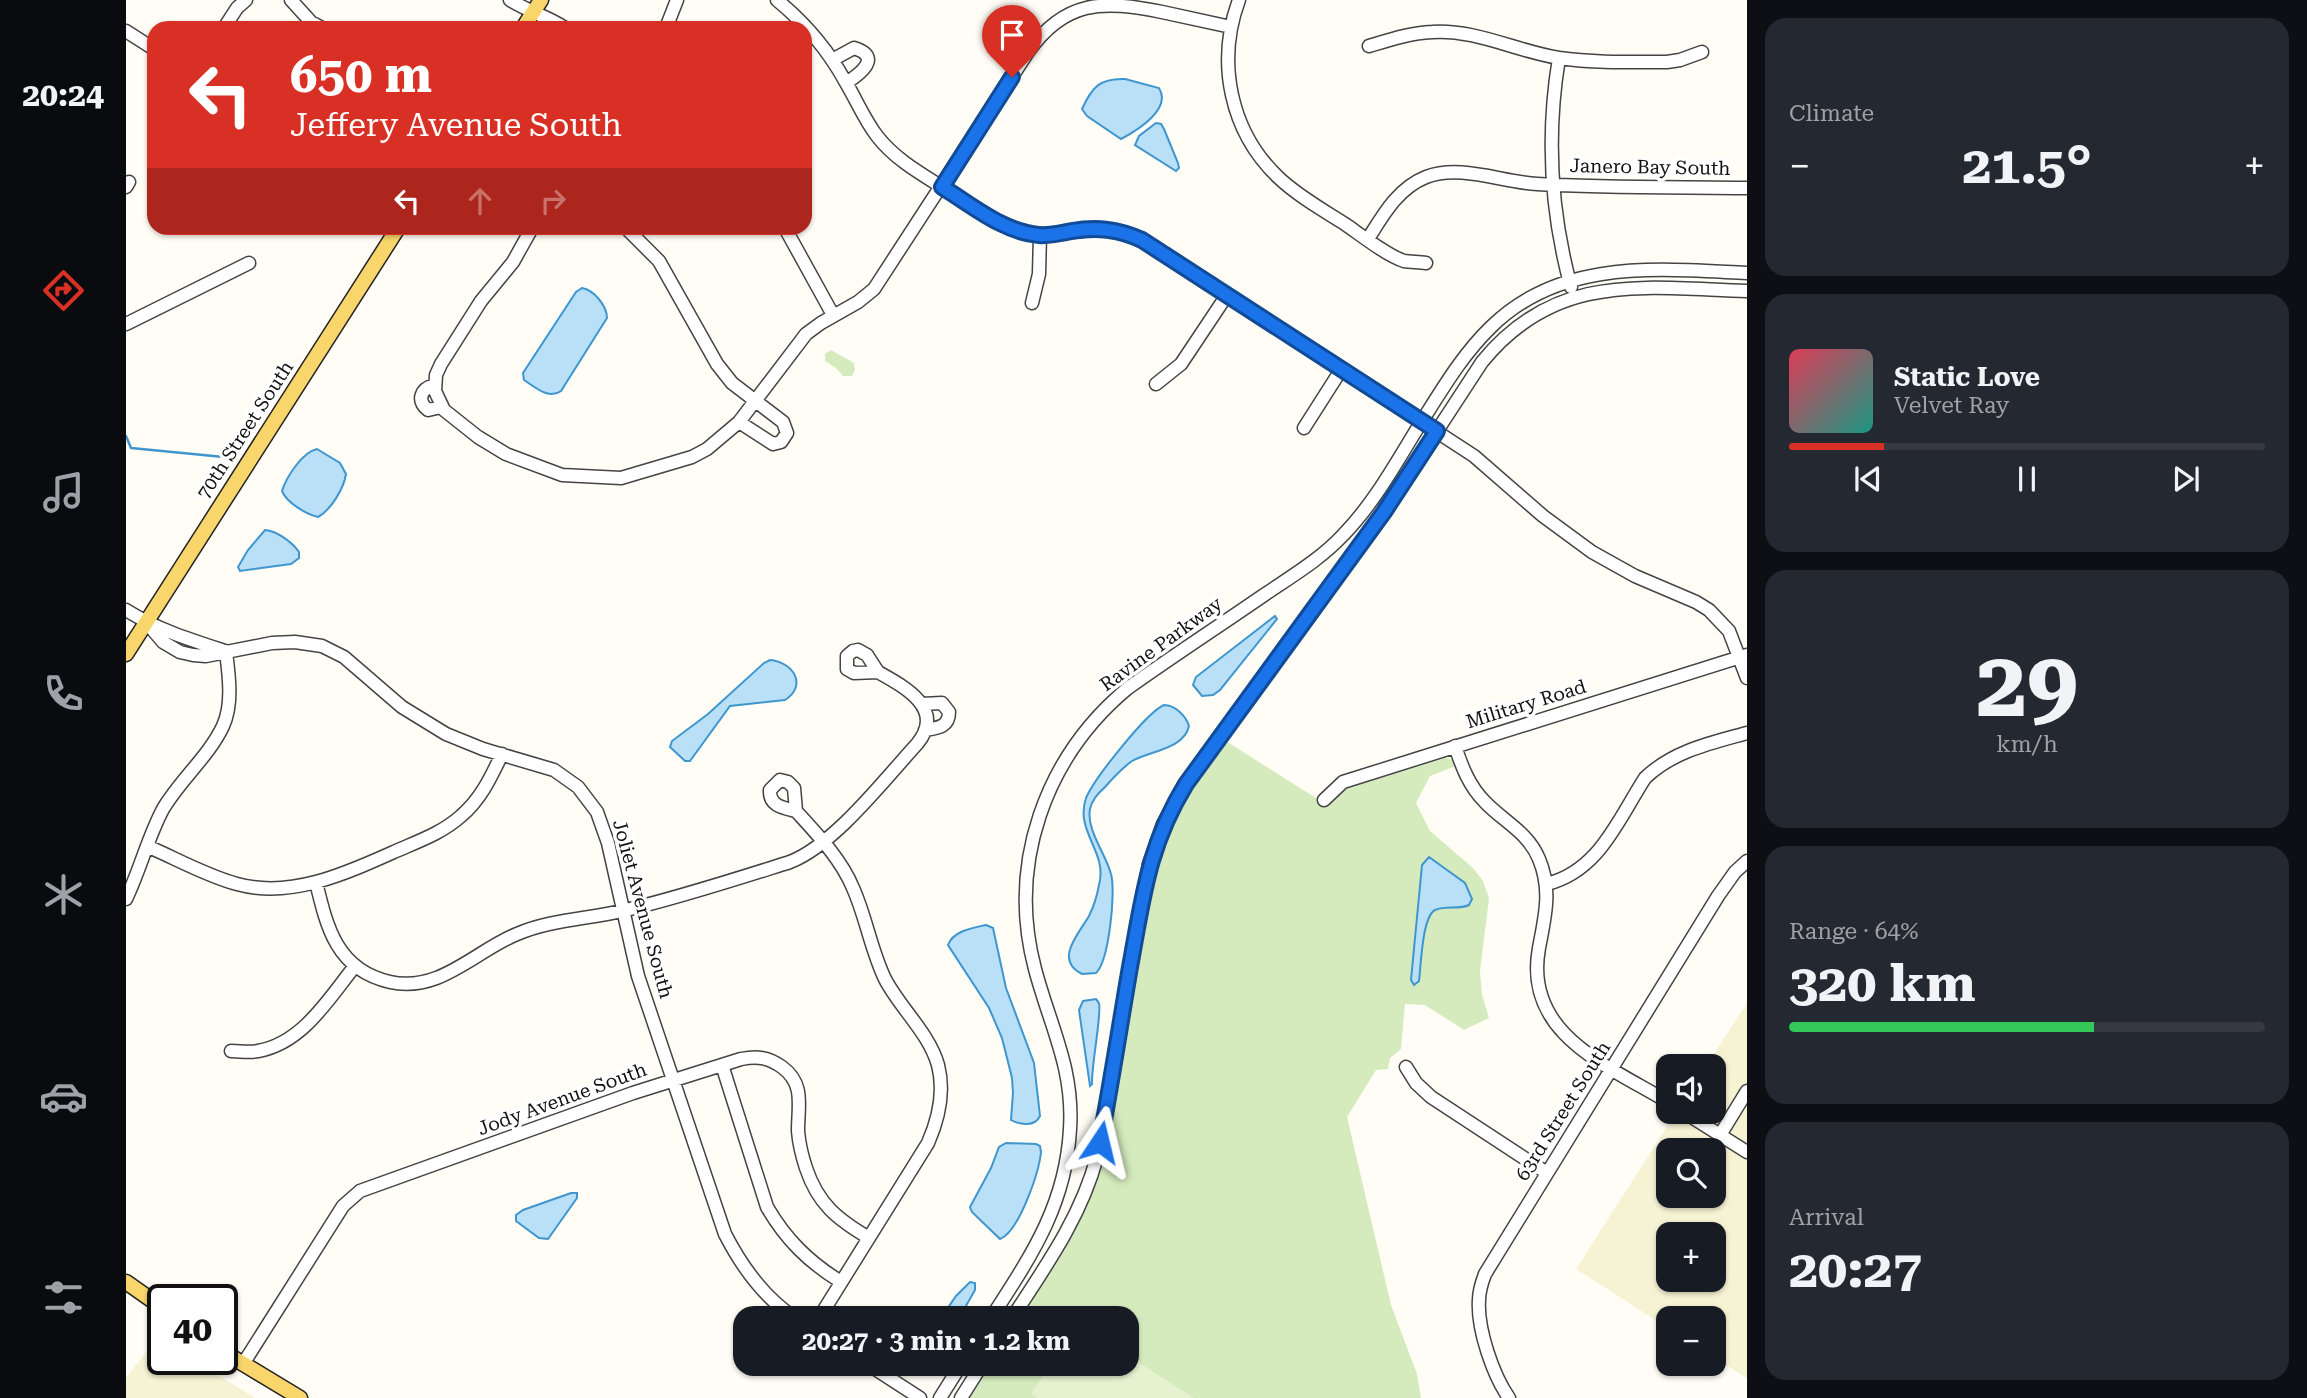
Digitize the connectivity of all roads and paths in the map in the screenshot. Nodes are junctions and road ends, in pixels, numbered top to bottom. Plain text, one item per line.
1 (246, 0) edge
2 (291, 0) edge
3 (510, 0) edge
4 (541, 0) edge
5 (677, 0) edge
6 (777, 0) edge
7 (1239, 0) edge
8 (1109, 1) edge
9 (532, 14) junction
10 (229, 21) edge
11 (310, 21) edge
12 (528, 21) edge
13 (536, 21) edge
14 (554, 21) edge
15 (669, 21) edge
16 (799, 21) edge
17 (1231, 27) junction
18 (126, 31) edge
19 (812, 34) edge
20 (147, 44) edge
21 (1369, 46) dead end
22 (1702, 52) dead end
23 (1559, 58) junction
24 (832, 60) junction
25 (846, 83) junction
26 (1552, 185) junction
27 (942, 187) junction
28 (1747, 188) edge
29 (394, 235) edge
30 (528, 235) edge
31 (633, 235) edge
32 (789, 235) edge
33 (1040, 235) junction
34 (1368, 239) junction
35 (249, 263) dead end
36 (1426, 263) dead end
37 (1747, 273) edge
38 (1569, 280) junction
39 (1747, 291) edge
40 (1227, 295) junction
41 (1574, 297) junction
42 (1032, 303) dead end
43 (834, 315) junction
44 (126, 324) edge
45 (1341, 370) junction
46 (1156, 384) dead end
47 (755, 401) junction
48 (739, 422) junction
49 (1422, 422) junction
50 (1304, 428) dead end
51 (1437, 431) junction
52 (126, 610) edge
53 (146, 622) junction
54 (226, 652) junction
55 (126, 654) edge
56 (1744, 656) edge
57 (878, 672) dead end
58 (1747, 678) edge
59 (922, 704) junction
60 (925, 730) junction
61 (1747, 733) edge
62 (1455, 746) junction
63 (502, 754) junction
64 (1324, 800) dead end
65 (796, 811) dead end
66 (824, 843) junction
67 (149, 847) junction
68 (1747, 861) edge
69 (316, 882) junction
70 (1547, 884) junction
71 (126, 899) edge
72 (624, 911) junction
73 (355, 966) junction
74 (231, 1051) dead end
75 (722, 1065) junction
76 (1406, 1067) dead end
77 (1612, 1068) junction
78 (675, 1079) junction
79 (1747, 1091) edge
80 (1656, 1095) edge
81 (1703, 1124) edge
82 (1720, 1135) junction
83 (1747, 1152) edge
84 (1547, 1172) junction
85 (869, 1238) junction
86 (126, 1282) edge
87 (841, 1282) junction
88 (126, 1291) edge
89 (147, 1296) edge
90 (147, 1304) edge
91 (780, 1306) edge
92 (826, 1306) edge
93 (999, 1306) edge
94 (1020, 1306) edge
95 (238, 1344) edge
96 (238, 1360) edge
97 (886, 1376) edge
98 (954, 1376) edge
99 (975, 1376) edge
100 (300, 1398) edge
101 (920, 1398) edge
102 (940, 1398) edge
103 (961, 1398) edge
104 (1510, 1398) edge

1 - 10 street
2 - 11 street
3 - 9 street
4 - 9 main road
5 - 15 street
6 - 16 street
7 - 17 street
8 - 17 street
8 - 27 street
9 - 12 main road
9 - 13 street
9 - 14 street
17 - 34 street
18 - 20 street
19 - 24 street
21 - 23 street
22 - 23 street
23 - 26 street
24 - 25 street
24 - 25 street
25 - 27 street
26 - 28 street, Janero Bay South
26 - 34 street, Janero Bay South
26 - 38 street
27 - 33 street
27 - 43 street
29 - 53 main road, 70th Street South
30 - 48 street
31 - 47 street
32 - 43 street
33 - 40 street
33 - 42 street
34 - 36 street
35 - 44 street
37 - 38 street, Ravine Parkway
38 - 41 street
38 - 49 street, Ravine Parkway
39 - 41 street
40 - 45 street
40 - 46 street
41 - 51 street
43 - 47 street
45 - 49 street
45 - 50 street
47 - 48 street
47 - 48 street
49 - 51 street
49 - 93 street, Ravine Parkway
51 - 56 street
51 - 94 street
52 - 53 street, Joliet Avenue South
53 - 54 street, Joliet Avenue South
53 - 55 main road, 70th Street South
54 - 63 street, Joliet Avenue South
54 - 67 street
56 - 58 street
56 - 62 street, Military Road
57 - 59 street
59 - 60 street
59 - 60 street
60 - 66 street
61 - 70 street
62 - 64 street, Military Road
62 - 70 street
63 - 69 street
63 - 72 street, Joliet Avenue South
65 - 66 street
66 - 72 street
66 - 85 street
67 - 69 street
67 - 71 street
68 - 77 street, 63rd Street South
69 - 73 street
70 - 77 street
72 - 73 street
72 - 78 street, Joliet Avenue South
73 - 74 street
75 - 78 street, Jody Avenue South
75 - 85 street, Jody Avenue South
75 - 87 street
76 - 84 street
77 - 80 street
77 - 84 street, 63rd Street South
78 - 91 street, Joliet Avenue South
78 - 95 street, Jody Avenue South
79 - 82 street
81 - 82 street
82 - 83 street
84 - 104 street, 63rd Street South
85 - 87 street
86 - 89 main road
87 - 92 street
88 - 90 main road
96 - 100 main road
97 - 101 street
98 - 102 street
99 - 103 street

